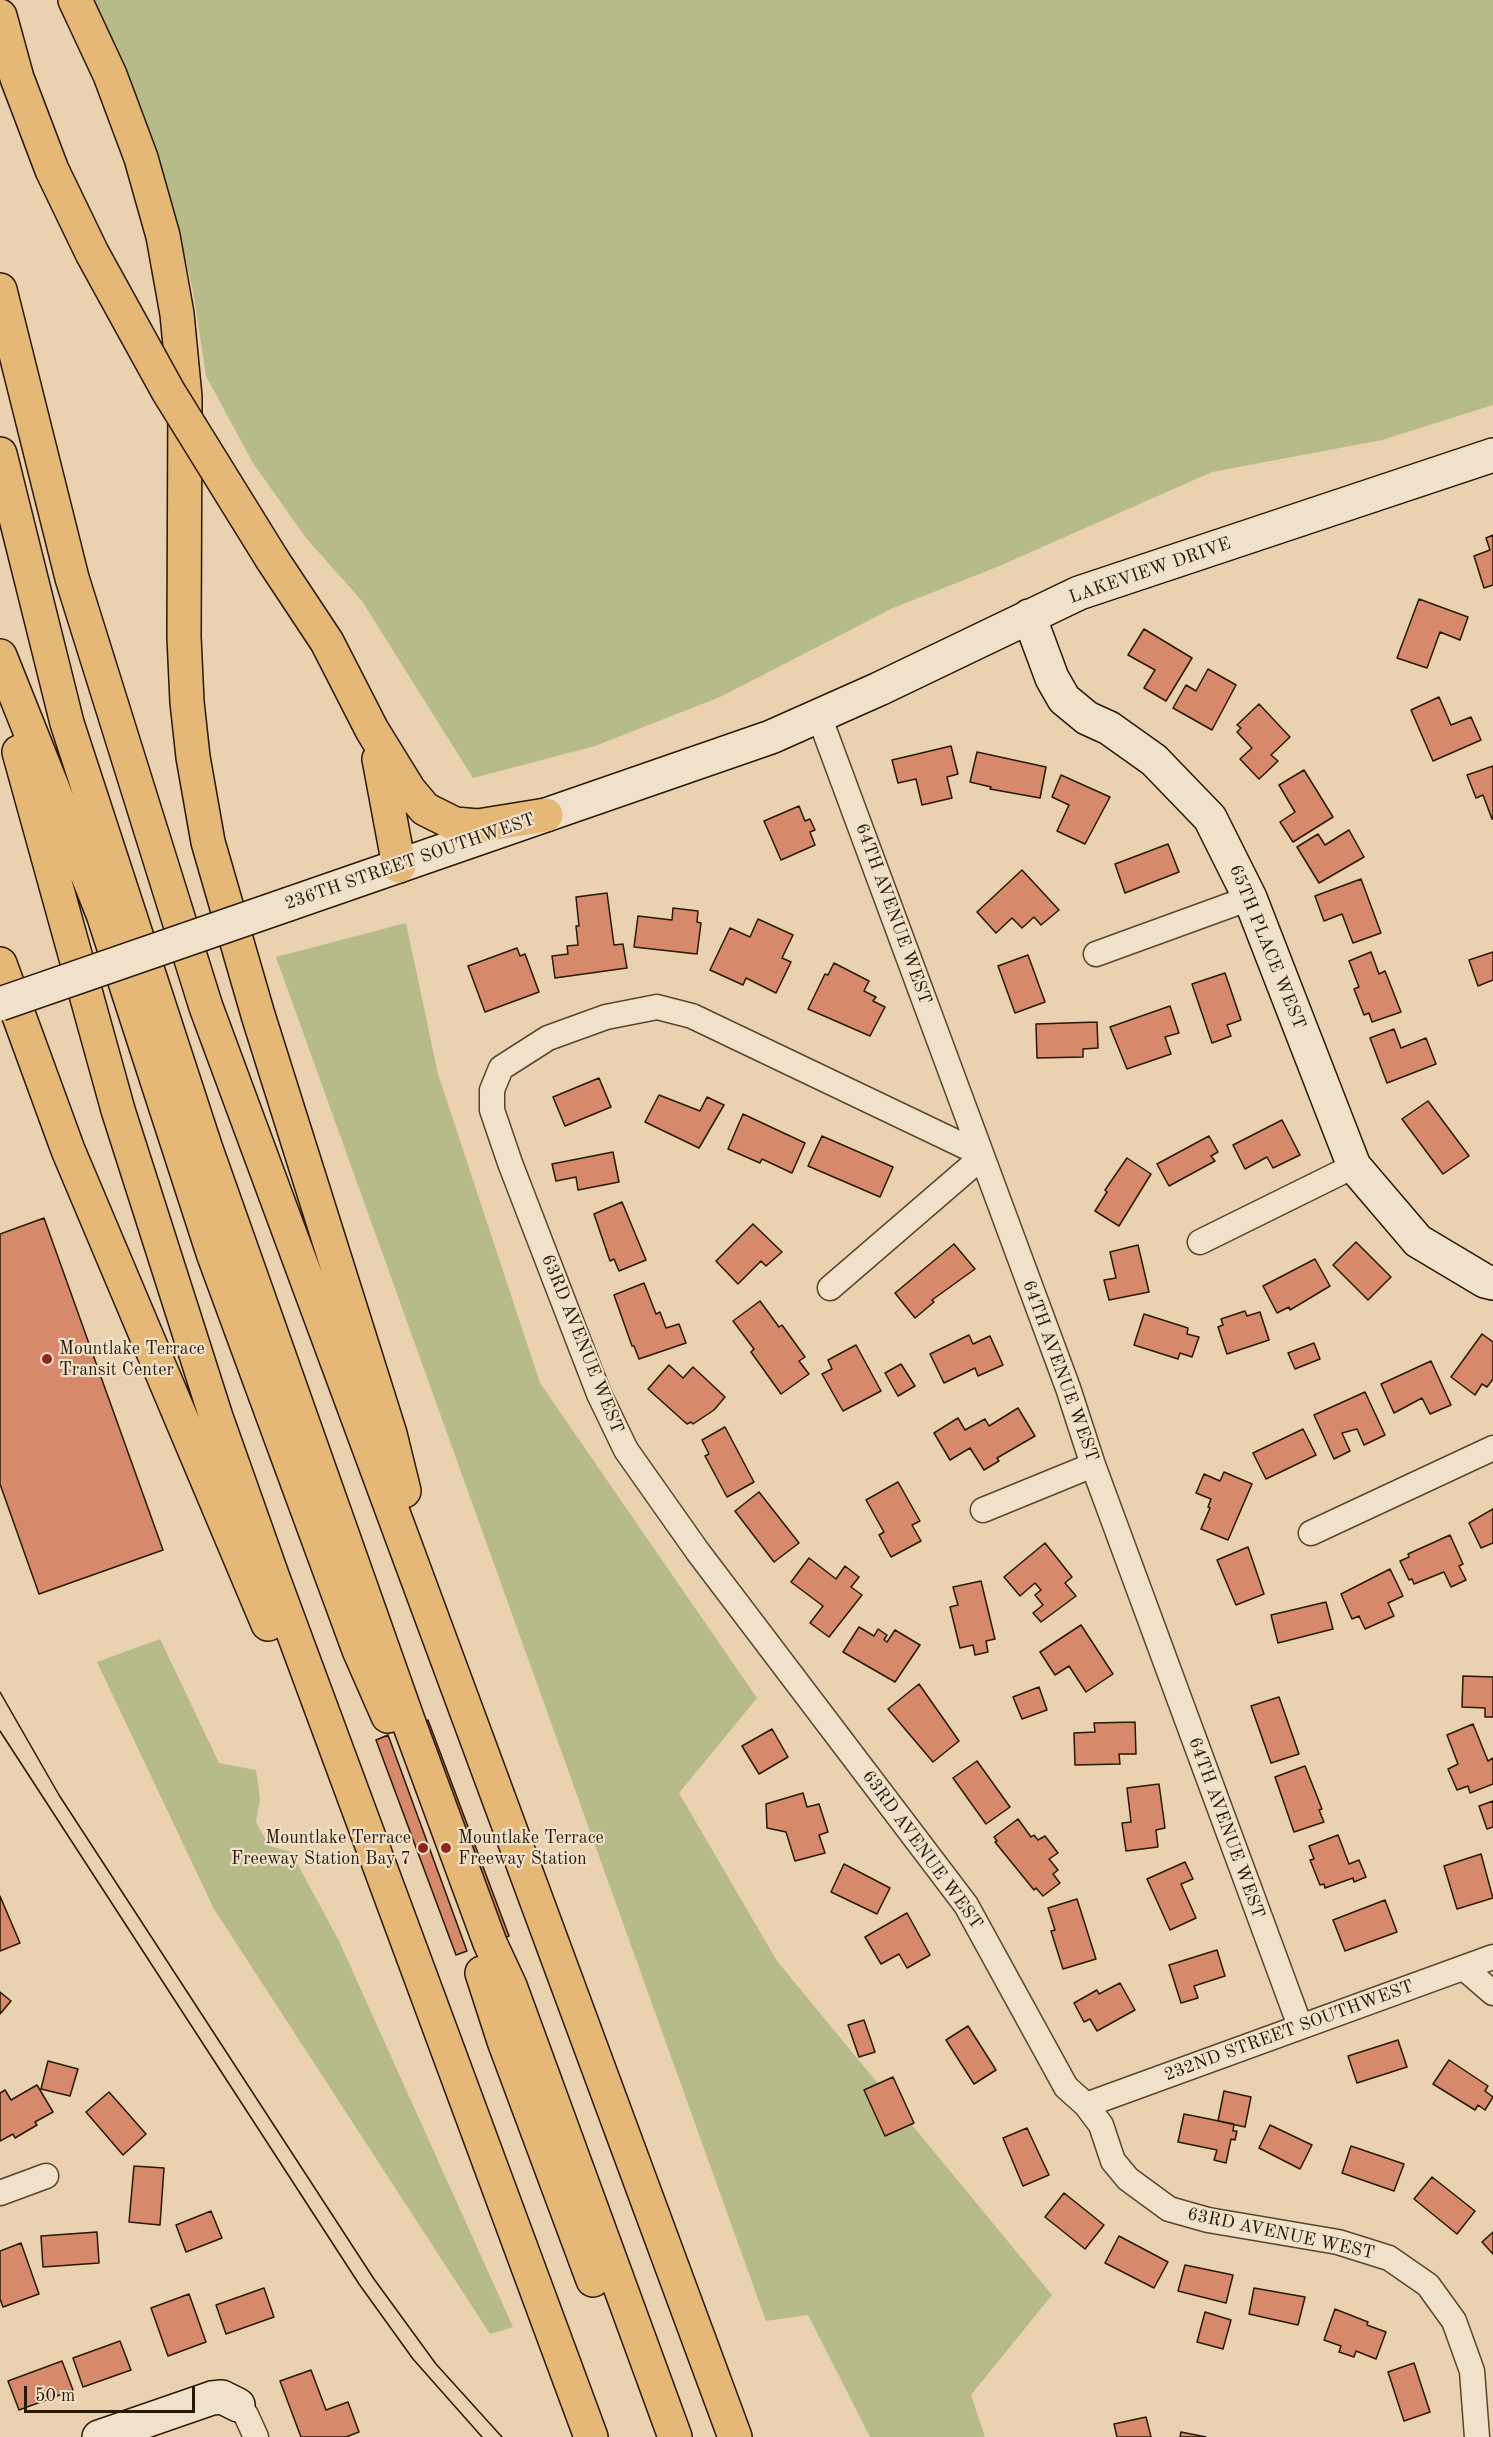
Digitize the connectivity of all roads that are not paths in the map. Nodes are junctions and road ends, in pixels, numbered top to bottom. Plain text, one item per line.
1 (75, 0) edge
2 (0, 16) edge
3 (0, 290) edge
4 (0, 454) edge
5 (1493, 455) edge
6 (1029, 616) junction
7 (0, 656) edge
8 (0, 684) edge
9 (819, 716) junction
10 (372, 730) junction
11 (546, 815) junction
12 (399, 866) junction
13 (1250, 898) junction
14 (1096, 954) dead end
15 (0, 964) edge
16 (0, 1004) edge
17 (981, 1155) junction
18 (1354, 1166) junction
19 (1200, 1242) dead end
20 (1493, 1283) edge
21 (830, 1288) dead end
22 (1493, 1448) edge
23 (1093, 1465) junction
24 (983, 1510) dead end
25 (1311, 1533) dead end
26 (442, 1647) junction
27 (1493, 1957) edge
28 (1464, 1968) junction
29 (1493, 1993) edge
30 (1300, 2026) junction
31 (454, 2066) junction
32 (1086, 2105) junction
33 (46, 2176) dead end
34 (0, 2193) edge
35 (238, 2405) joint
36 (99, 2437) edge
37 (256, 2437) edge
38 (591, 2437) edge
39 (651, 2437) edge
40 (675, 2437) edge
41 (735, 2437) edge
42 (1477, 2437) edge

1 - 26 highway
2 - 10 highway, bridge
3 - 26 highway
4 - 40 highway
5 - 6 street, LAKEVIEW DRIVE
6 - 9 street, LAKEVIEW DRIVE
6 - 13 street, 65TH PLACE WEST
7 - 39 highway
8 - 31 highway
9 - 11 street, 236TH STREET SOUTHWEST
9 - 17 street, 64TH AVENUE WEST
10 - 11 highway
10 - 12 highway
11 - 12 street, 236TH STREET SOUTHWEST
12 - 16 street, 236TH STREET SOUTHWEST, bridge
13 - 14 street
13 - 18 street, 65TH PLACE WEST
15 - 31 highway
17 - 21 street
17 - 23 street, 64TH AVENUE WEST
17 - 32 street, 63RD AVENUE WEST
18 - 19 street
18 - 20 street, 65TH PLACE WEST
22 - 25 street
23 - 24 street
23 - 30 street, 64TH AVENUE WEST
26 - 41 highway
27 - 28 street, 232ND STREET SOUTHWEST
28 - 29 street
28 - 30 street, 232ND STREET SOUTHWEST
30 - 32 street, 232ND STREET SOUTHWEST
31 - 38 highway
32 - 42 street, 63RD AVENUE WEST
33 - 34 street
35 - 36 street
35 - 37 street

